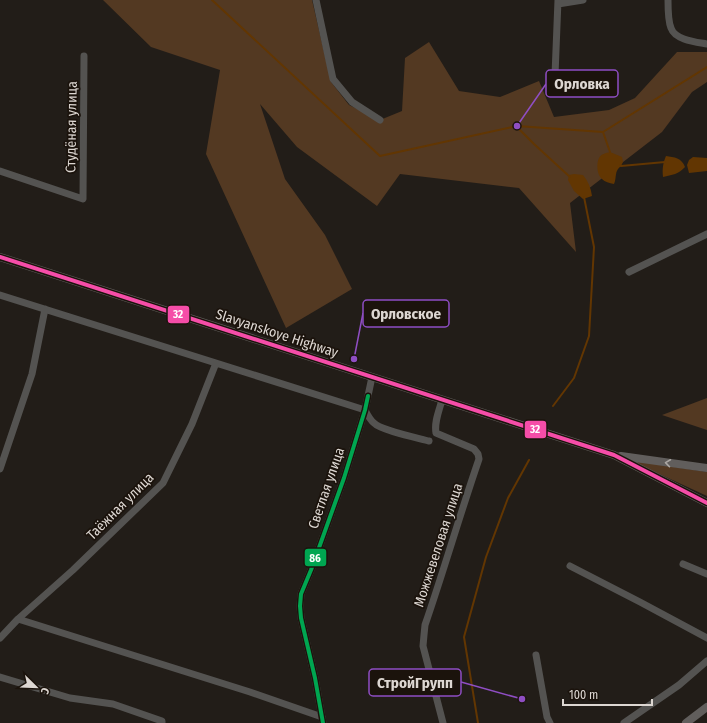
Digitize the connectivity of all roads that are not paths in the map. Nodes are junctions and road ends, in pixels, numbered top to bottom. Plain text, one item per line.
1 (316, 0) edge
2 (583, 0) edge
3 (668, 0) edge
4 (558, 2) edge
5 (707, 44) edge
6 (84, 56) dead end
7 (555, 75) dead end
8 (380, 120) dead end
9 (0, 171) edge
10 (707, 234) edge
11 (0, 257) edge
12 (629, 272) dead end
13 (0, 295) edge
14 (45, 309) junction
15 (216, 364) junction
16 (372, 377) junction
17 (442, 400) junction
18 (365, 410) junction
19 (429, 441) dead end
20 (614, 455) junction
21 (707, 468) edge
22 (0, 469) edge
23 (707, 503) edge
24 (683, 564) dead end
25 (570, 566) dead end
26 (707, 574) edge
27 (18, 619) junction
28 (0, 638) edge
29 (707, 638) edge
30 (536, 655) dead end
31 (707, 661) edge
32 (0, 677) edge
33 (707, 707) edge
34 (322, 720) edge
35 (162, 723) edge
36 (443, 723) edge
37 (550, 723) edge
38 (624, 723) edge
39 (686, 723) edge

1 - 8 street
2 - 4 street
3 - 5 street
4 - 7 street
6 - 9 street, Студёная улица
10 - 12 street
11 - 16 main road, Slavyanskoye Highway
13 - 14 street
14 - 15 street
14 - 22 street
15 - 18 street
15 - 27 street, Таёжная улица
16 - 17 main road, Slavyanskoye Highway
16 - 18 street, Светлая улица
17 - 20 main road, Slavyanskoye Highway
17 - 36 street, Можжевеловая улица
18 - 19 street
18 - 34 street, Светлая улица
21 -> 20 main road, Slavyanskoye Highway
20 - 23 main road, Slavyanskoye Highway
24 - 26 street
25 - 29 street
27 - 28 street, Таёжная улица
27 - 34 street
30 - 37 street
31 - 38 street
32 - 35 street
33 - 39 main road

